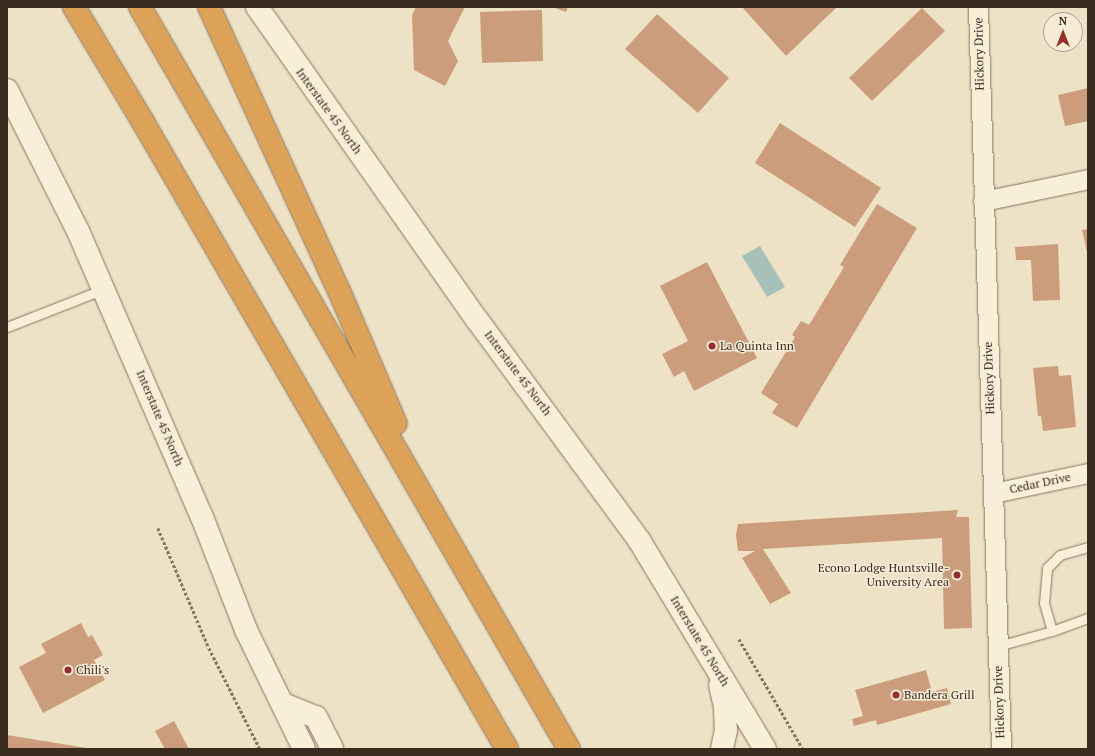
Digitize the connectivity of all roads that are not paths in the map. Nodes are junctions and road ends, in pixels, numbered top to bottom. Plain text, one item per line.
1 (67, 7) edge
2 (74, 7) edge
3 (140, 7) edge
4 (209, 7) edge
5 (257, 7) edge
6 (978, 7) edge
7 (7, 90) edge
8 (143, 122) junction
9 (1088, 179) edge
10 (983, 201) junction
11 (104, 289) junction
12 (7, 326) edge
13 (1088, 473) edge
14 (993, 493) junction
15 (1088, 547) edge
16 (1088, 618) edge
17 (1052, 631) junction
18 (998, 646) junction
19 (520, 661) junction
20 (715, 666) junction
21 (283, 704) junction
22 (304, 749) edge
23 (332, 749) edge
24 (507, 749) edge
25 (570, 749) edge
26 (722, 749) edge
27 (765, 749) edge
28 (1001, 749) edge

1 - 8 highway
2 - 8 highway
3 - 19 highway
4 - 19 highway
5 - 20 main road, Interstate 45 North
6 - 10 street, Hickory Drive
7 - 11 main road, Interstate 45 North
8 - 24 highway
9 - 10 street
10 - 14 street, Hickory Drive
11 - 12 lane
11 - 21 main road, Interstate 45 North
13 - 14 street, Cedar Drive
14 - 18 street, Hickory Drive
15 - 17 lane
16 - 17 lane
17 - 18 lane
18 - 28 street, Hickory Drive
19 - 25 highway
20 - 26 main road
20 - 27 main road, Interstate 45 North
21 - 22 main road, Interstate 45 North
21 - 23 main road

